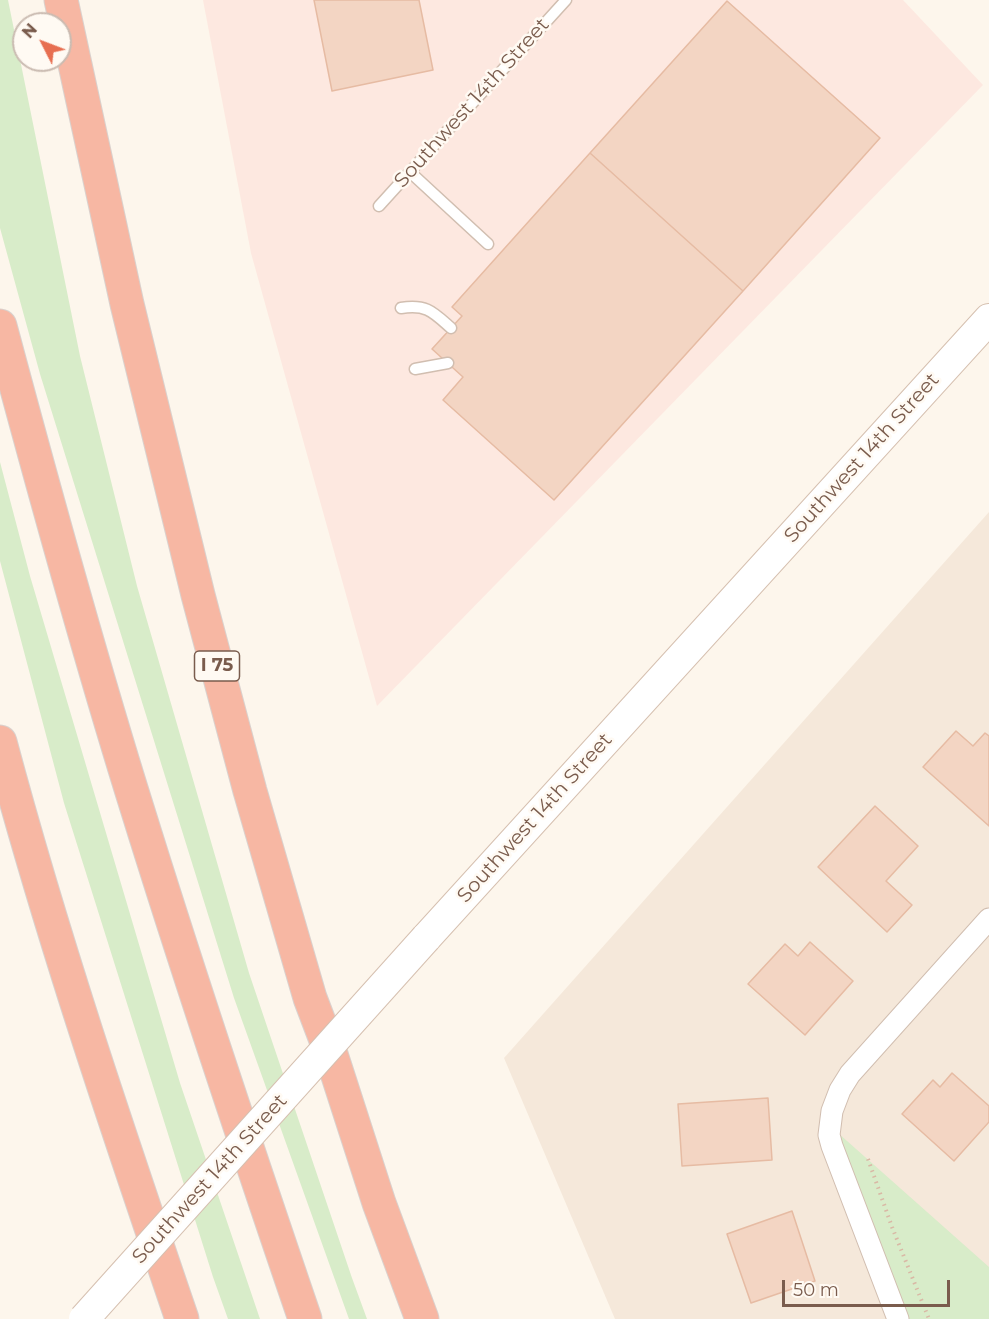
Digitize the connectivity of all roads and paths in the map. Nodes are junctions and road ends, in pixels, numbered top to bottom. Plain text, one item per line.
1 (61, 0) edge
2 (566, 0) edge
3 (410, 172) junction
4 (379, 206) dead end
5 (488, 244) dead end
6 (401, 308) dead end
7 (989, 319) edge
8 (0, 326) edge
9 (452, 328) dead end
10 (448, 363) dead end
11 (415, 369) dead end
12 (0, 742) edge
13 (989, 919) edge
14 (868, 1159) dead end
15 (84, 1319) edge
16 (182, 1319) edge
17 (305, 1319) edge
18 (422, 1319) edge
19 (898, 1319) edge
20 (929, 1319) edge

1 - 18 highway, I 75
2 - 3 lane, Southwest 14th Street
3 - 4 lane, Southwest 14th Street
3 - 5 lane
6 - 9 lane
7 - 15 street, Southwest 14th Street, bridge
8 - 17 highway
10 - 11 lane
12 - 16 highway
13 - 19 street
14 - 20 path

